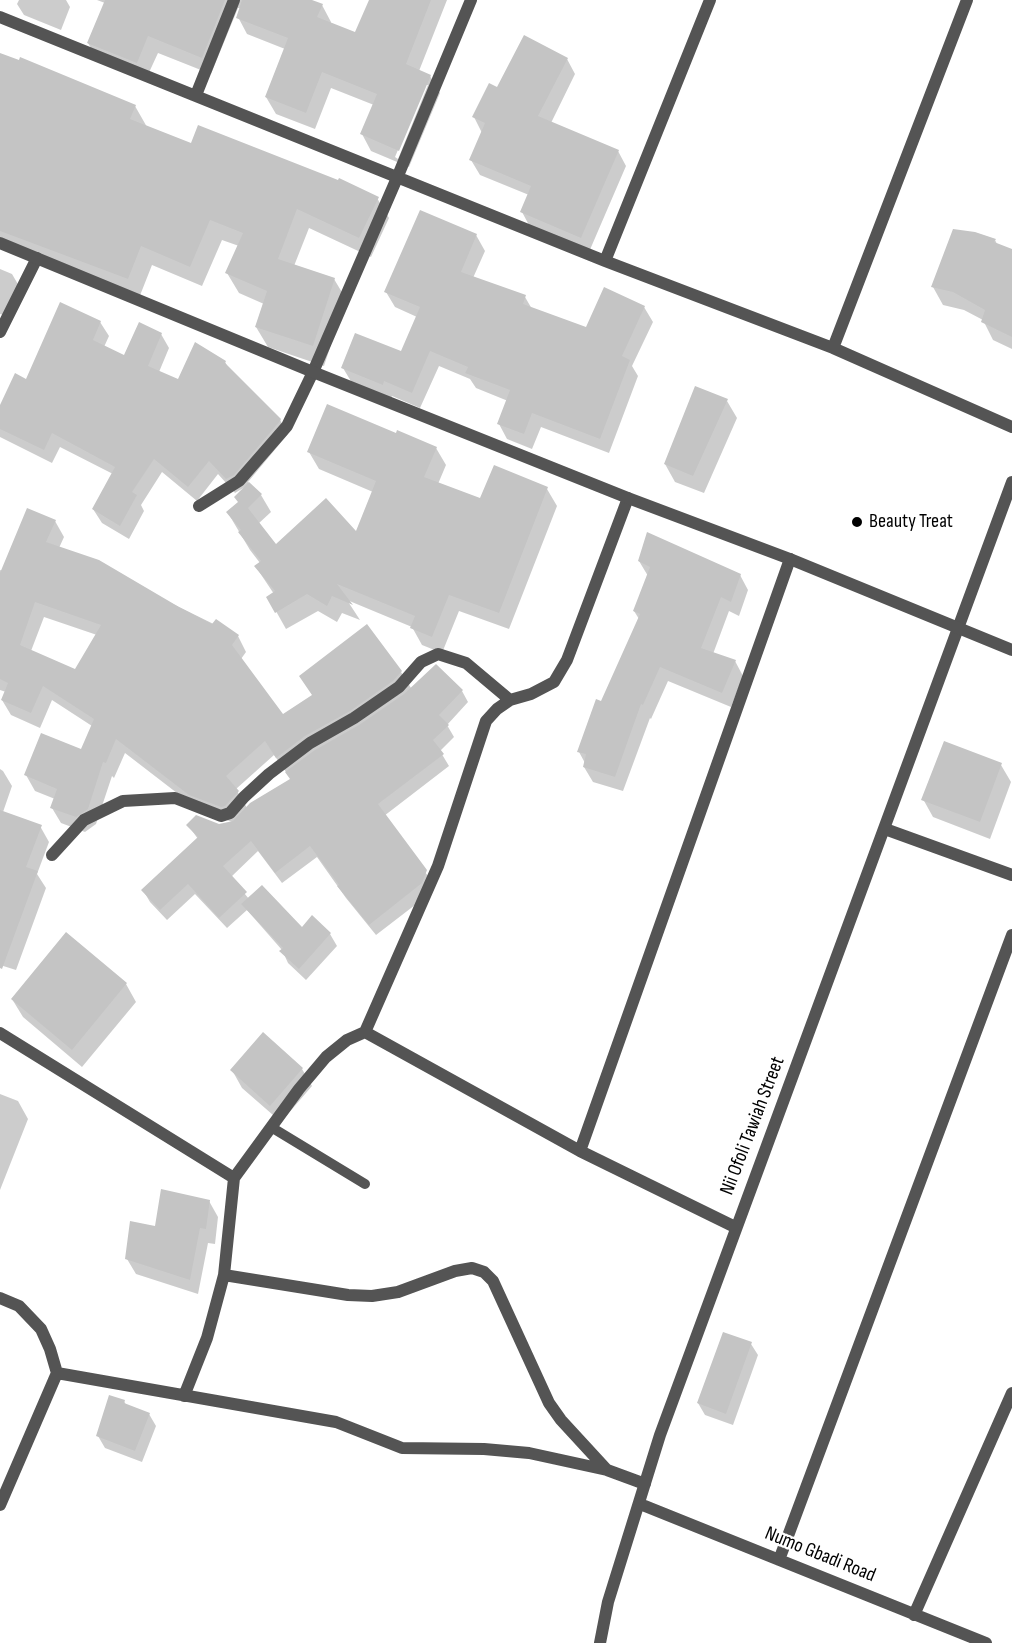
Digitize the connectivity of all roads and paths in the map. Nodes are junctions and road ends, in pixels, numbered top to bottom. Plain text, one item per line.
1 (234, 0) edge
2 (471, 0) edge
3 (710, 0) edge
4 (967, 0) edge
5 (0, 17) edge
6 (196, 95) junction
7 (397, 178) junction
8 (0, 243) edge
9 (38, 258) junction
10 (605, 261) junction
11 (0, 332) edge
12 (833, 348) junction
13 (314, 372) junction
14 (1012, 428) edge
15 (1012, 482) edge
16 (628, 498) junction
17 (199, 506) dead end
18 (790, 559) junction
19 (957, 628) junction
20 (1012, 650) edge
21 (510, 700) junction
22 (885, 829) junction
23 (52, 855) dead end
24 (1012, 875) edge
25 (1012, 935) edge
26 (364, 1032) junction
27 (0, 1033) edge
28 (271, 1127) junction
29 (580, 1151) junction
30 (234, 1178) junction
31 (365, 1184) dead end
32 (735, 1227) junction
33 (224, 1275) junction
34 (0, 1298) edge
35 (57, 1373) junction
36 (1012, 1393) edge
37 (184, 1396) junction
38 (1009, 1408) edge
39 (607, 1470) junction
40 (645, 1484) junction
41 (640, 1504) junction
42 (0, 1505) edge
43 (779, 1560) junction
44 (914, 1615) junction
45 (600, 1643) edge
46 (986, 1643) edge

1 - 6 street
2 - 7 street
3 - 10 street
4 - 12 street
5 - 6 street
6 - 7 street
7 - 10 street
7 - 13 street
8 - 9 street
9 - 11 street
9 - 13 street
10 - 12 street
12 - 14 street
13 - 16 street
13 - 17 street
15 - 19 street, Nii Ofoli Tawiah Street
16 - 18 street
16 - 21 street
18 - 19 street
18 - 29 street
19 - 20 street
19 - 22 street, Nii Ofoli Tawiah Street
21 - 23 street
21 - 26 street
22 - 24 street
22 - 32 street, Nii Ofoli Tawiah Street
25 - 43 street
26 - 28 street
26 - 29 street
27 - 30 street
28 - 30 street
28 - 31 lane
29 - 32 street
30 - 33 street
32 - 40 street, Nii Ofoli Tawiah Street
33 - 37 street
33 - 39 street
34 - 35 street
35 - 37 street
35 - 42 street
36 - 38 street
37 - 39 street
38 - 44 street
39 - 40 street
40 - 41 street, Nii Ofoli Tawiah Street
41 - 43 street, Numo Gbadi Road
41 - 45 street, Nii Ofoli Tawiah Street
43 - 44 street, Numo Gbadi Road
44 - 46 street, Numo Gbadi Road

